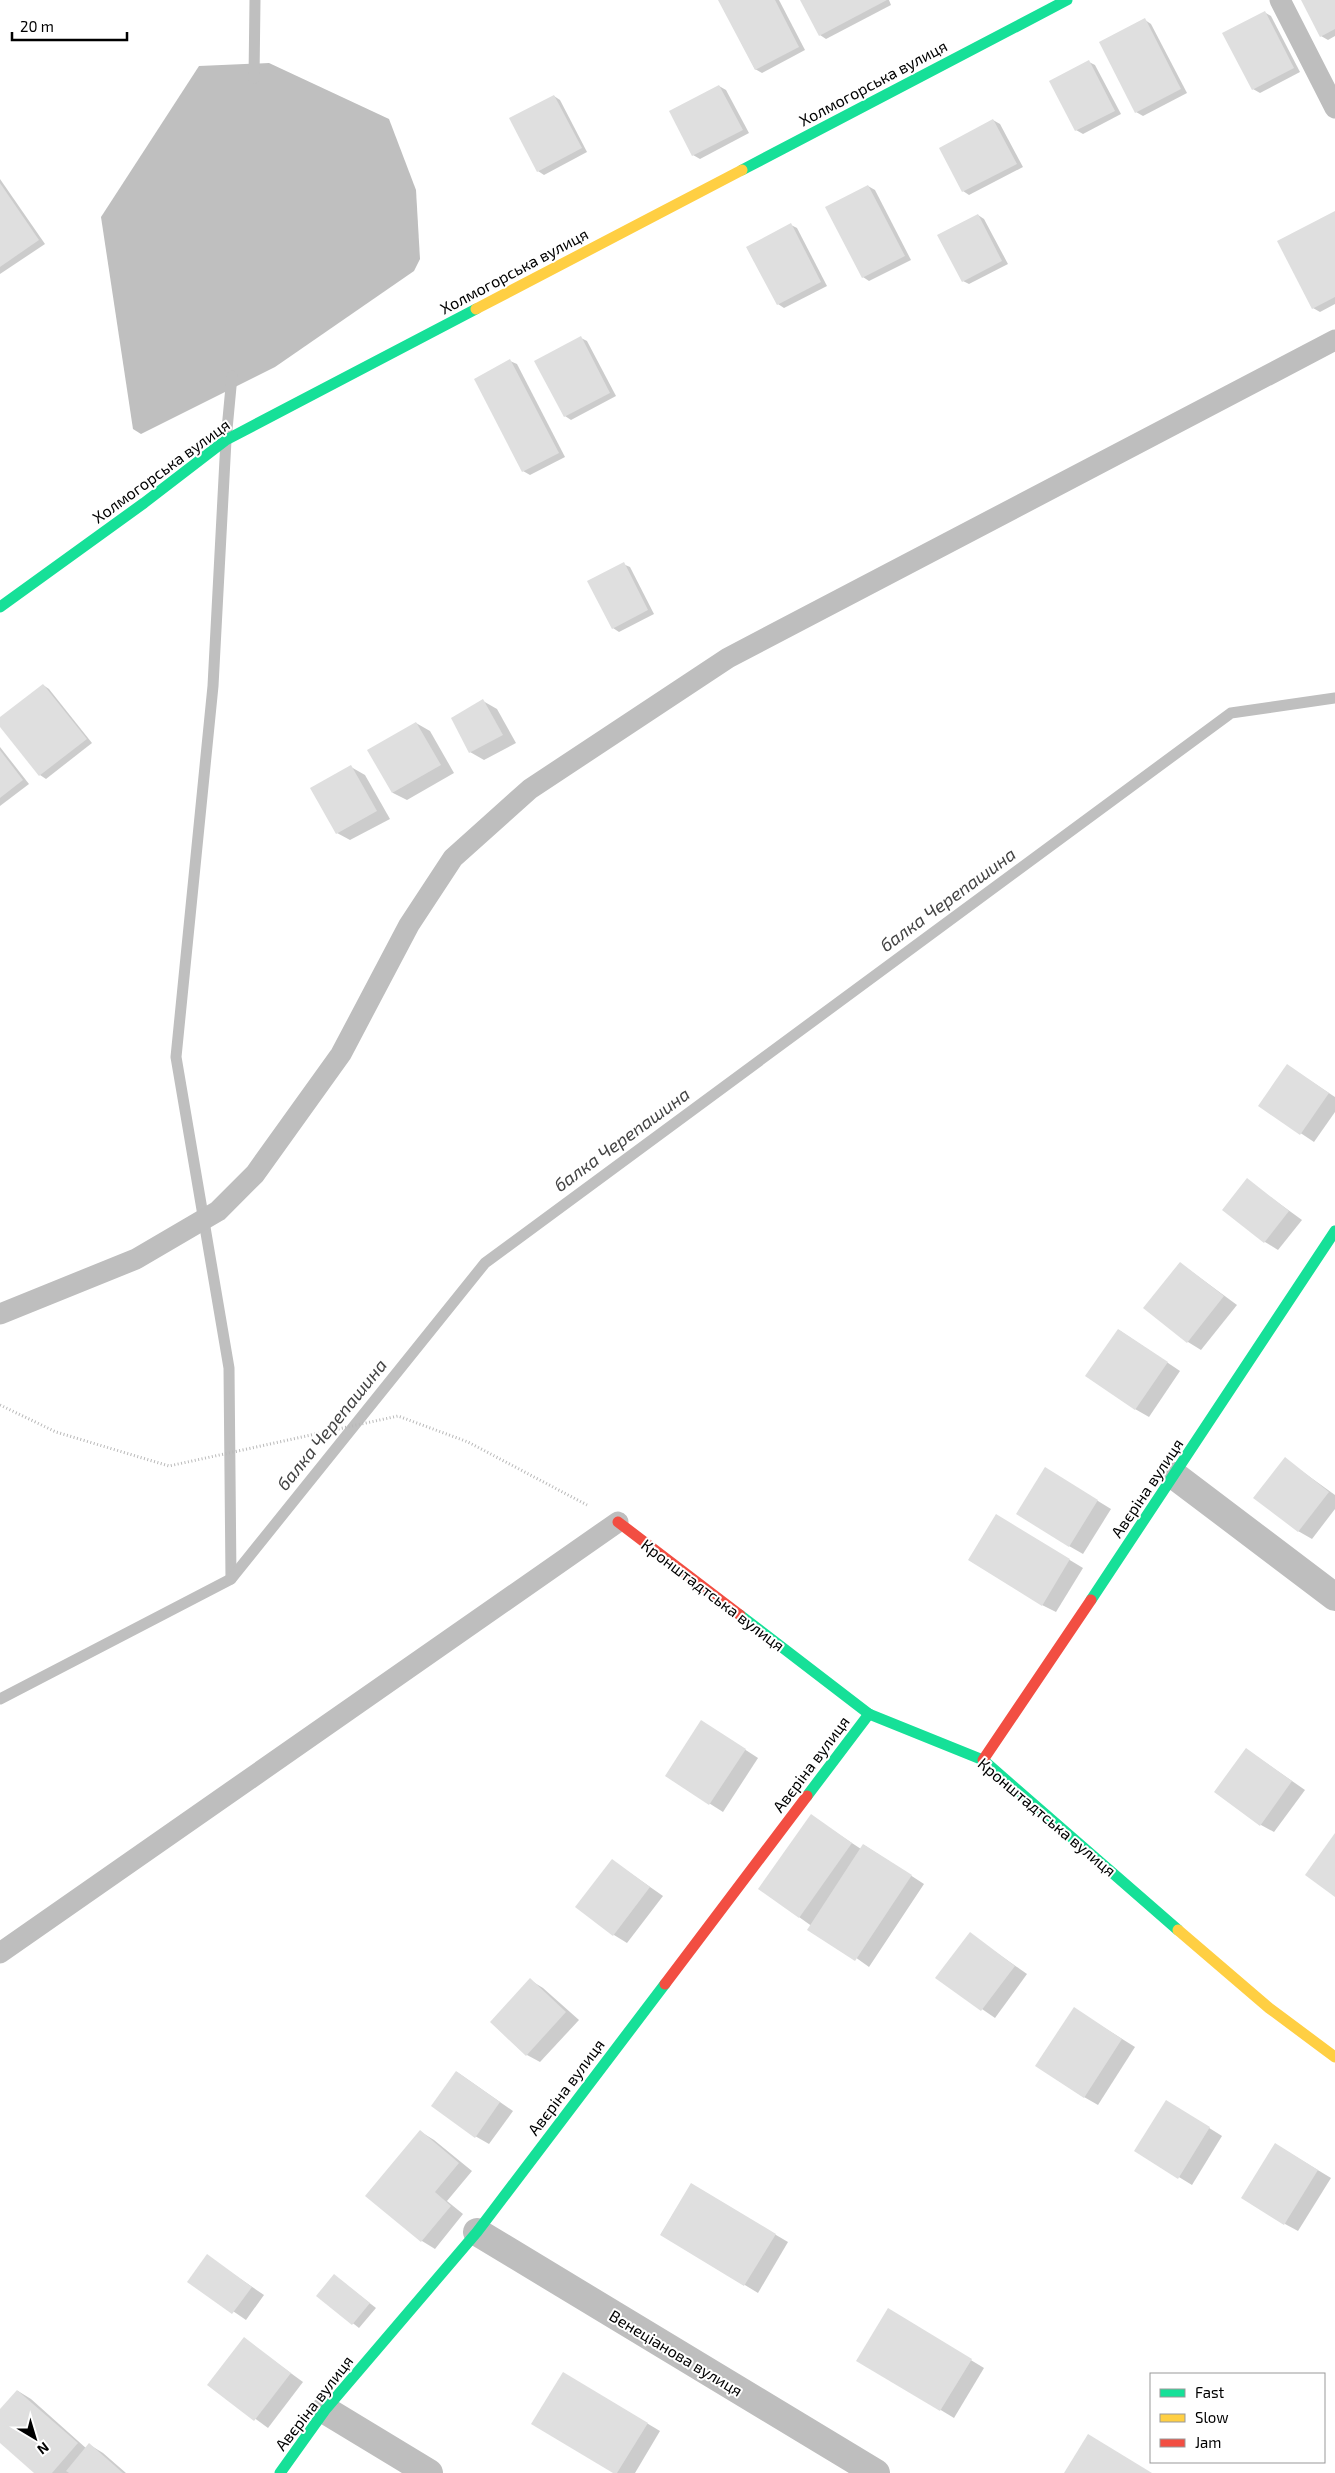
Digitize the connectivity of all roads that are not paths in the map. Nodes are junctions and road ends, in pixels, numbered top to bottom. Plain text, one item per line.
1 (1067, 0) edge
2 (1280, 0) edge
3 (1335, 108) edge
4 (1335, 340) edge
5 (0, 607) edge
6 (1335, 1231) edge
7 (0, 1314) edge
8 (1176, 1476) junction
9 (618, 1522) joint
10 (1335, 1597) edge
11 (869, 1714) junction
12 (983, 1760) junction
13 (0, 1953) edge
14 (1335, 2057) edge
15 (477, 2232) junction
16 (325, 2410) junction
17 (280, 2473) edge
18 (428, 2473) edge
19 (876, 2473) edge

1 - 5 street, Холмогорська вулиця
2 - 3 lane
4 - 7 lane
6 - 8 street, Авєріна вулиця
8 - 10 street
8 - 12 street, Авєріна вулиця
9 - 11 street, Кронштадтська вулиця
9 - 13 lane
11 - 12 street, Кронштадтська вулиця
11 - 15 street, Авєріна вулиця
12 - 14 street, Кронштадтська вулиця
15 - 16 street, Авєріна вулиця
15 - 19 street, Венеціанова вулиця
16 - 17 street, Авєріна вулиця
16 - 18 street

